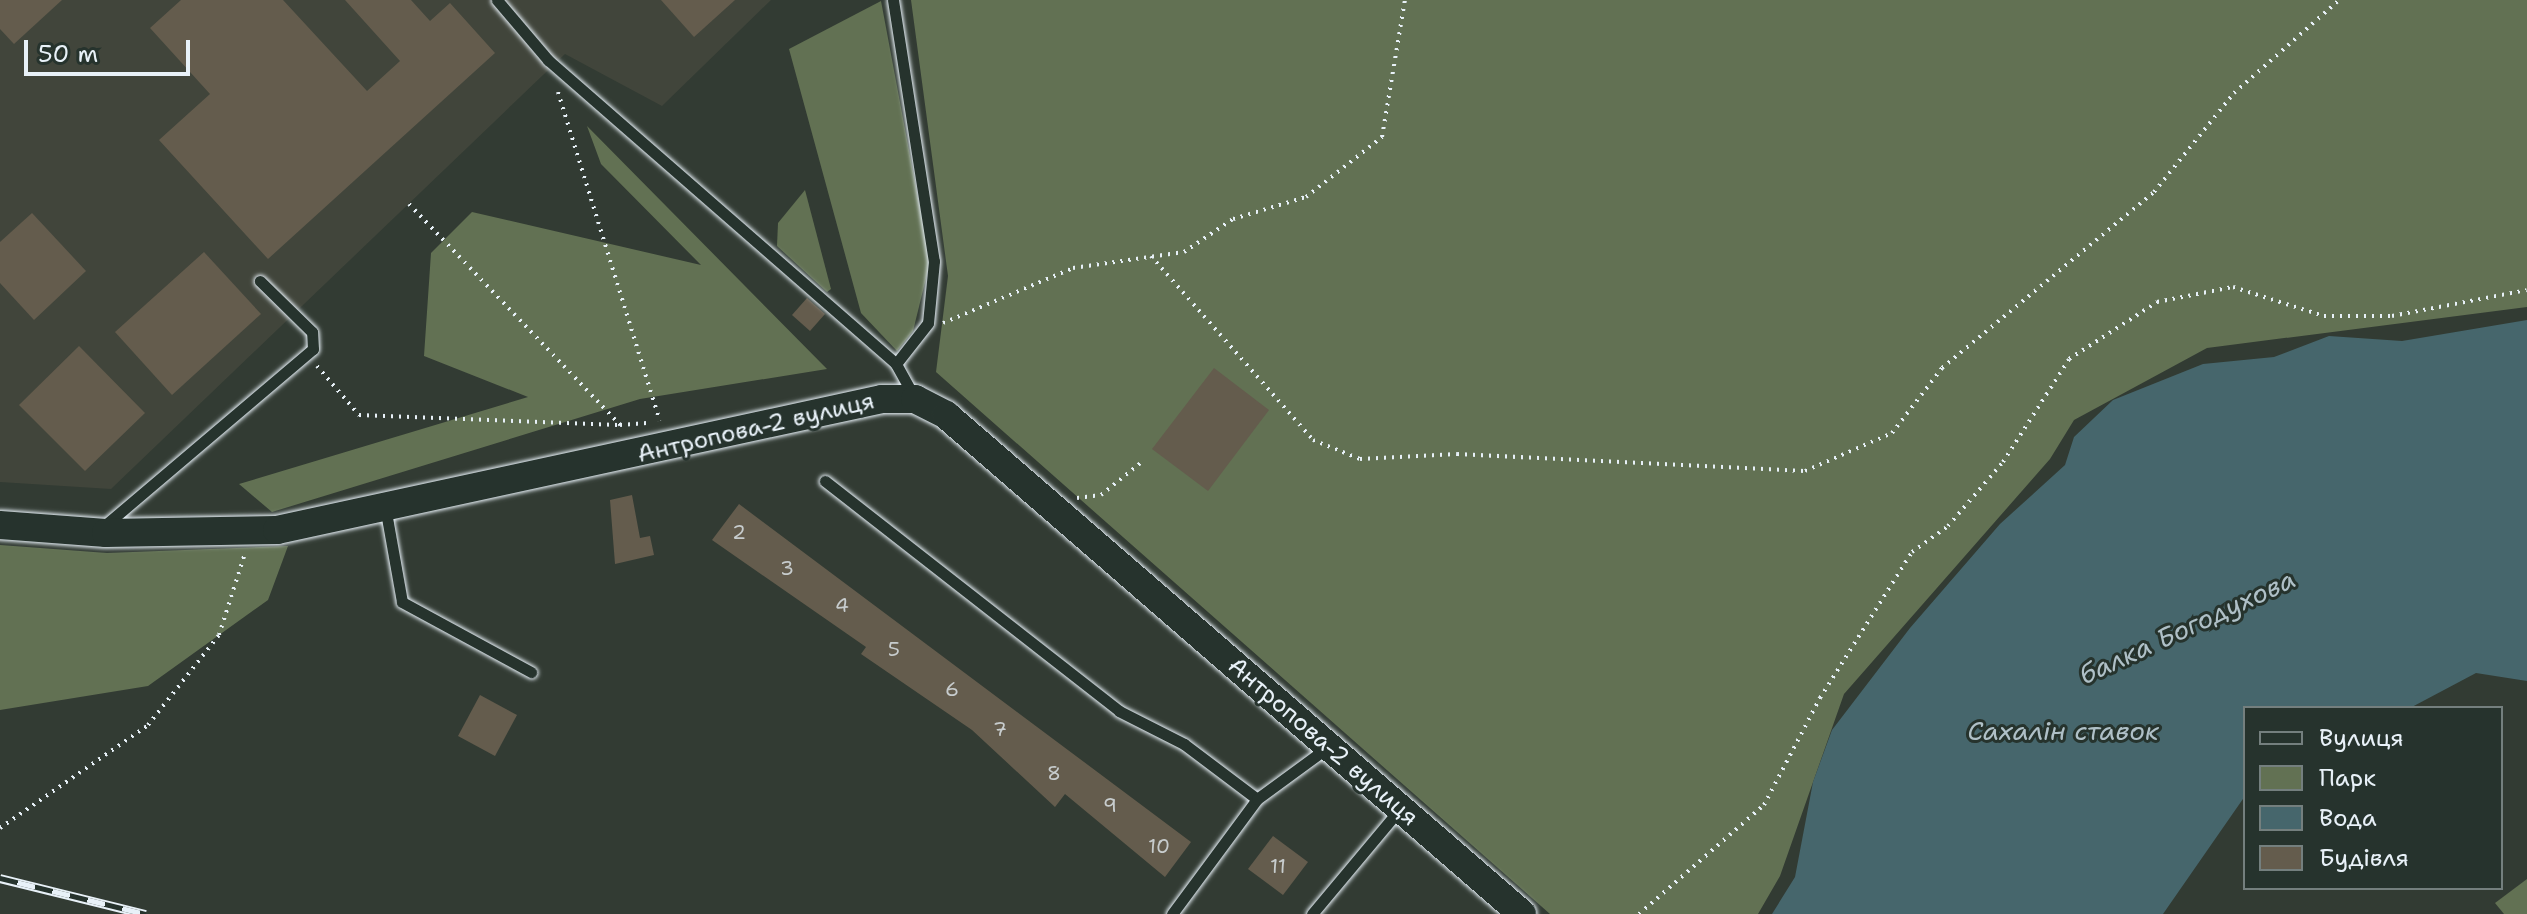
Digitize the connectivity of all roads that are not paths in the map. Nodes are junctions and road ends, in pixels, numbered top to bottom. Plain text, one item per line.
1 (497, 0) edge
2 (893, 0) edge
3 (260, 281) dead end
4 (896, 364) junction
5 (915, 399) junction
6 (825, 481) dead end
7 (386, 512) junction
8 (0, 525) edge
9 (97, 532) junction
10 (531, 672) dead end
11 (1329, 747) junction
12 (1257, 799) junction
13 (1400, 808) junction
14 (1172, 914) edge
15 (1312, 914) edge
16 (1522, 914) edge

1 - 4 lane
2 - 4 lane
3 - 9 lane
4 - 5 lane
5 - 7 street, Антропова-2 вулиця
5 - 11 street, Антропова-2 вулиця
6 - 12 lane
7 - 9 street, Антропова-2 вулиця
7 - 10 lane
8 - 9 street, Антропова-2 вулиця
11 - 12 lane
11 - 13 street, Антропова-2 вулиця
12 - 14 lane
13 - 15 lane
13 - 16 street, Антропова-2 вулиця

